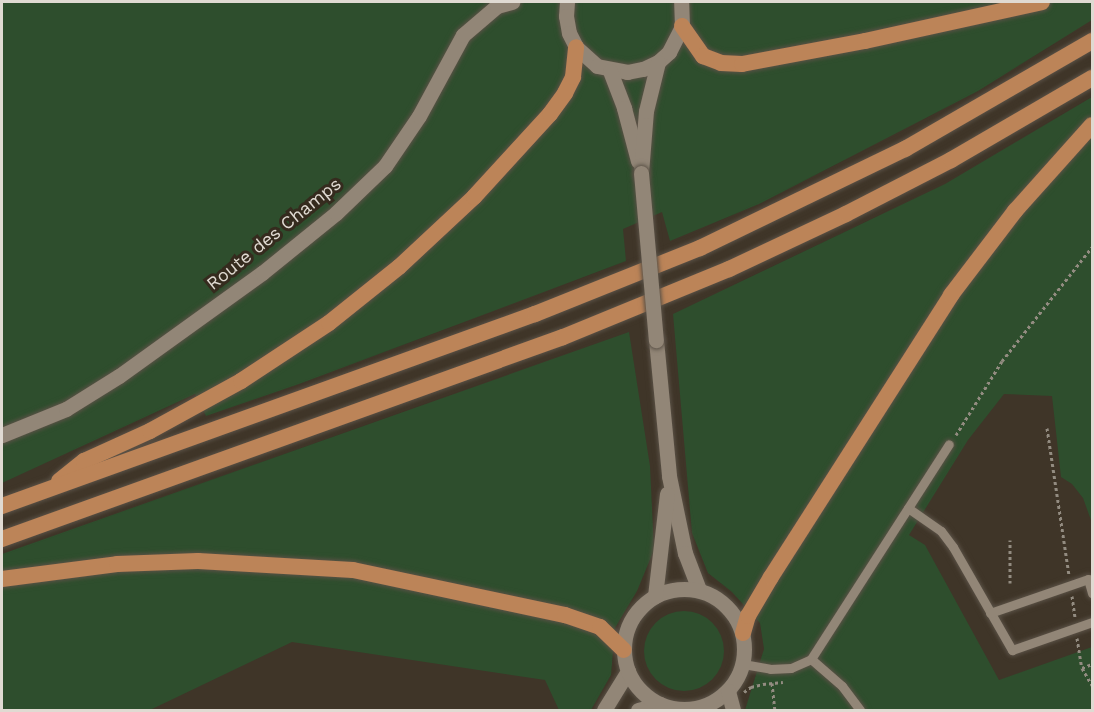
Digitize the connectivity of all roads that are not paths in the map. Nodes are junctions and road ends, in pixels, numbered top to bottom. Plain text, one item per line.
1 (512, 2) edge
2 (567, 2) edge
3 (1042, 2) edge
4 (684, 4) edge
5 (681, 26) junction
6 (1092, 41) edge
7 (576, 47) junction
8 (658, 62) junction
9 (610, 71) junction
10 (1092, 78) edge
11 (1092, 125) edge
12 (641, 173) junction
13 (2, 435) edge
14 (949, 444) road end
15 (669, 476) junction
16 (46, 490) junction
17 (2, 506) edge
18 (908, 508) junction
19 (2, 539) edge
20 (2, 579) edge
21 (699, 590) junction
22 (1092, 593) edge
23 (655, 596) junction
24 (990, 613) junction
25 (1092, 622) edge
26 (743, 633) junction
27 (624, 650) junction
28 (811, 659) junction
29 (743, 664) junction
30 (628, 671) junction
31 (734, 693) junction
32 (660, 704) junction
33 (692, 710) edge
34 (604, 711) edge
35 (638, 711) edge
36 (733, 711) edge
37 (860, 711) edge

1 - 13 street, Route des Champs
2 - 7 street
3 - 5 highway
4 - 5 street
5 - 8 street
6 - 16 highway
7 - 9 street
7 - 16 highway
8 - 9 street
8 - 12 street
9 - 12 street
10 - 19 highway
11 - 26 highway
12 - 15 street, bridge
14 - 18 lane
15 - 21 street
15 - 23 street
16 - 17 highway
18 - 24 lane
18 - 28 lane
20 - 27 highway
21 - 23 street
21 - 26 street
22 - 24 lane
23 - 27 street
24 - 25 lane
26 - 29 street
27 - 30 street
28 - 29 lane
28 - 37 lane
29 - 31 street
30 - 32 street
30 - 34 street
31 - 33 street
31 - 36 street
32 - 33 street
32 - 35 street

